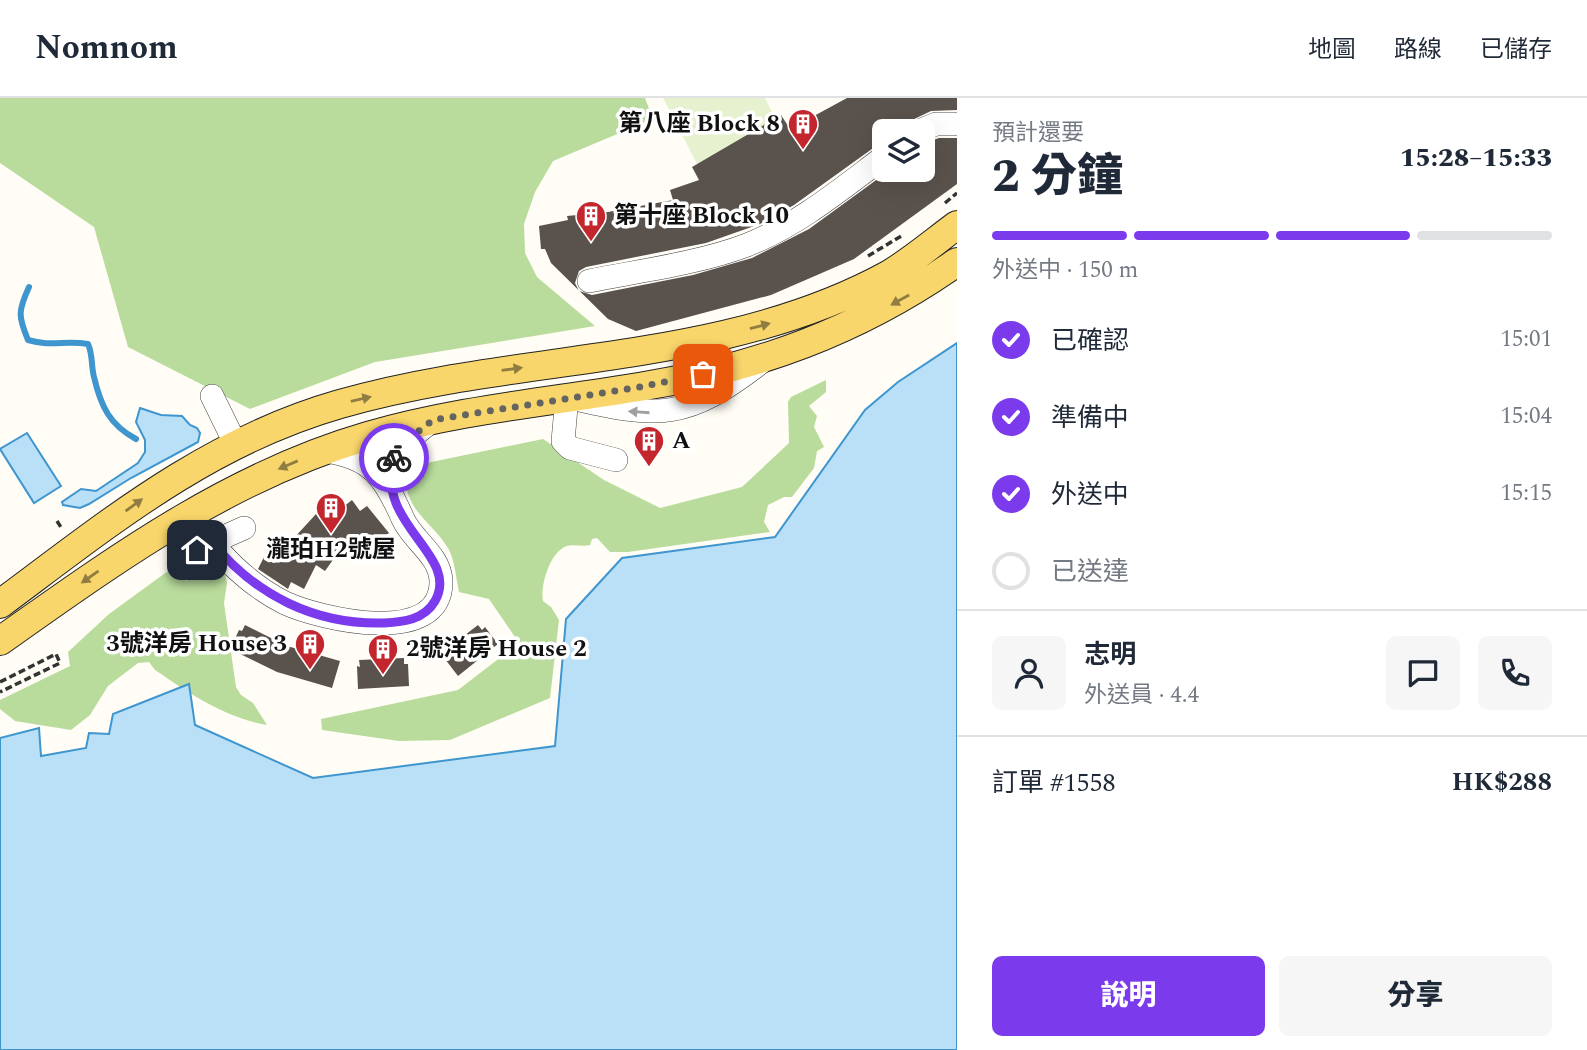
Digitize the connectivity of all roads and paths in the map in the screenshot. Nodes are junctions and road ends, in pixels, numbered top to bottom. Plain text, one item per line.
1 (935, 124) edge
2 (957, 124) edge
3 (872, 166) edge
4 (957, 225) edge
5 (957, 262) edge
6 (589, 281) dead end
7 (212, 396) dead end
8 (567, 397) junction
9 (433, 420) junction
10 (235, 443) junction
11 (323, 450) junction
12 (616, 460) dead end
13 (391, 491) junction
14 (244, 528) dead end
15 (212, 542) junction
16 (181, 556) dead end
17 (0, 604) edge
18 (0, 641) edge
19 (0, 682) edge
20 (0, 692) edge

1 - 2 street
3 - 6 street
10 -> 4 main road
5 -> 8 main road
7 - 10 street
8 - 9 main road
8 - 12 street
9 - 11 main road
9 - 13 street
17 -> 10 main road
11 - 13 street
11 -> 18 main road
13 - 15 street
14 - 15 street
15 - 16 street
19 - 20 path

